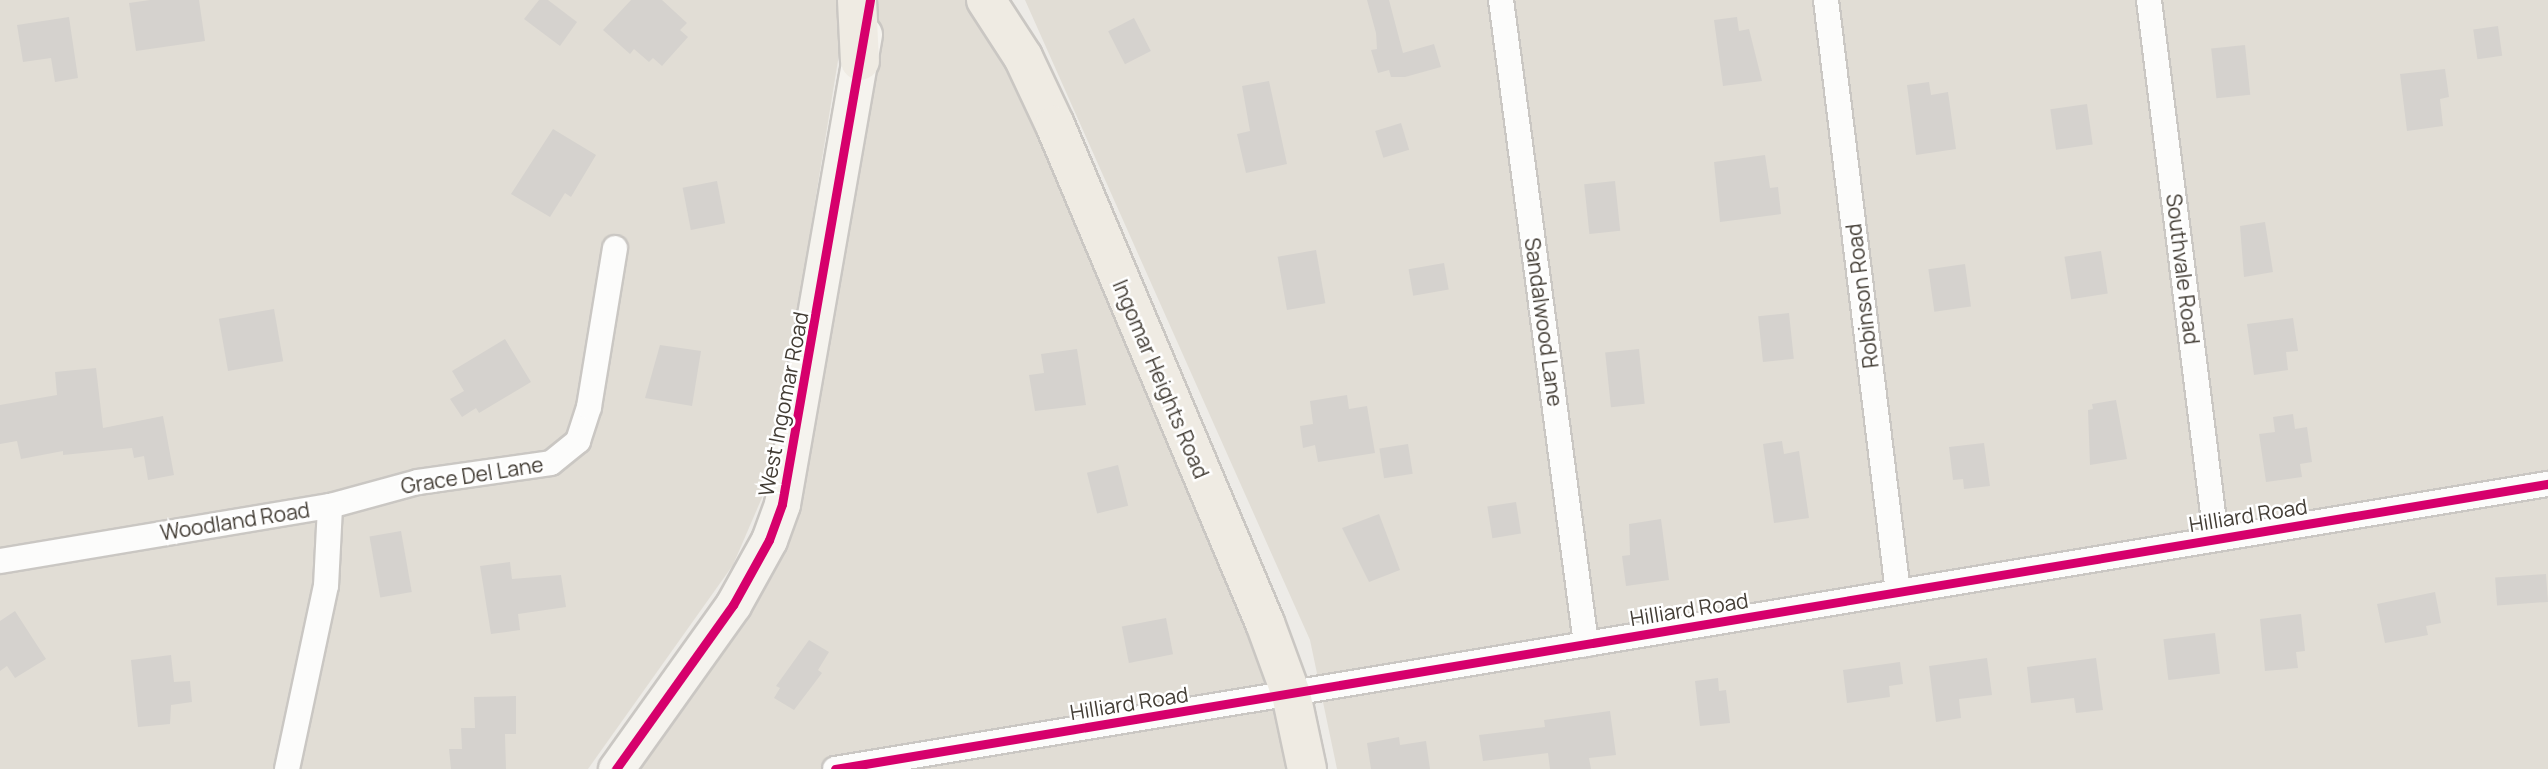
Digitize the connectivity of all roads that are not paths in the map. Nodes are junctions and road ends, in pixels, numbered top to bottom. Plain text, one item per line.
1 (857, 0) edge
2 (870, 0) edge
3 (986, 0) edge
4 (1501, 0) edge
5 (1826, 0) edge
6 (2149, 0) edge
7 (860, 61) junction
8 (615, 248) dead end
9 (2548, 484) edge
10 (330, 506) junction
11 (2216, 537) junction
12 (0, 561) edge
13 (1898, 592) junction
14 (1586, 643) junction
15 (1291, 694) junction
16 (287, 769) edge
17 (616, 769) edge
18 (835, 769) edge
19 (1307, 769) edge

1 - 7 main road
2 - 7 street, West Ingomar Road
3 - 15 main road, Ingomar Heights Road
4 - 14 street, Sandalwood Lane
5 - 13 street, Robinson Road
6 - 11 street, Southvale Road
7 - 17 street, West Ingomar Road
8 - 10 street, Grace Del Lane
9 - 11 street, Hilliard Road
10 - 12 street, Woodland Road
10 - 16 street, Woodland Road
11 - 13 street, Hilliard Road
13 - 14 street, Hilliard Road
14 - 15 street, Hilliard Road
15 - 18 street, Hilliard Road
15 - 19 main road, Ingomar Heights Road

